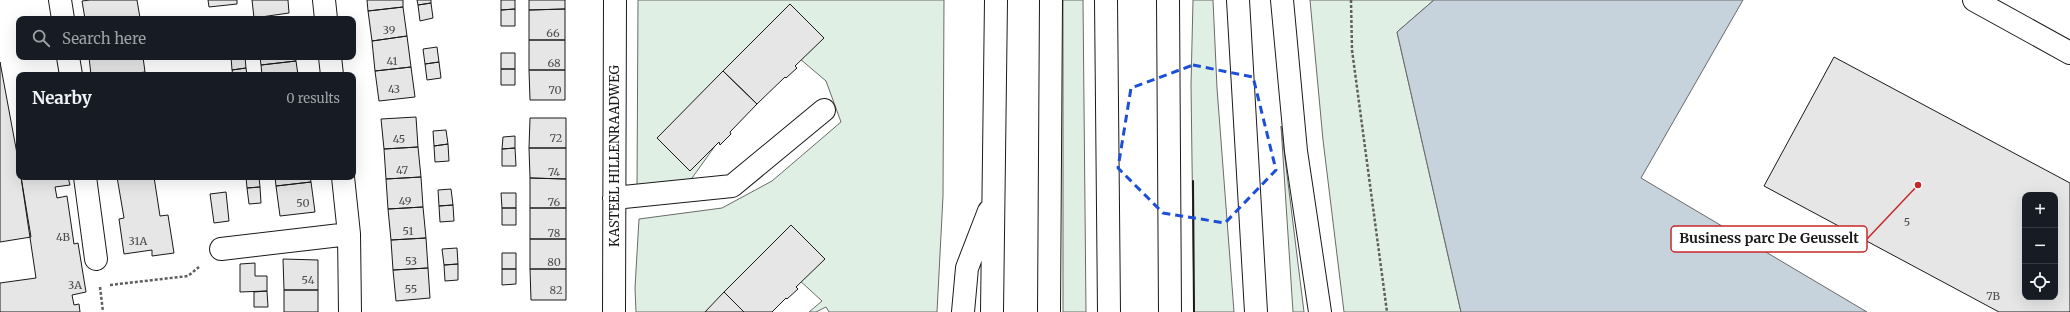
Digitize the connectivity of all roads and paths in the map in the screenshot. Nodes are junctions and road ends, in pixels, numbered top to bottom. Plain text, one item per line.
1 (60, 0) edge
2 (324, 0) edge
3 (615, 0) edge
4 (996, 0) edge
5 (1051, 0) edge
6 (1106, 0) edge
7 (1168, 0) edge
8 (1238, 0) edge
9 (1282, 0) edge
10 (1351, 0) edge
11 (1974, 0) edge
12 (63, 16) edge
13 (326, 16) edge
14 (2070, 53) edge
15 (68, 60) edge
16 (330, 60) edge
17 (70, 72) edge
18 (332, 72) edge
19 (824, 110) dead end
20 (85, 180) edge
21 (343, 180) edge
22 (995, 197) junction
23 (614, 198) junction
24 (349, 234) junction
25 (221, 249) joint
26 (96, 260) dead end
27 (100, 287) dead end
28 (350, 312) edge
29 (614, 312) edge
30 (963, 312) edge
31 (992, 312) edge
32 (1049, 312) edge
33 (1109, 312) edge
34 (1170, 312) edge
35 (1256, 312) edge
36 (1320, 312) edge
37 (1387, 312) edge

1 - 12 main road
2 - 13 main road
3 - 23 main road, KASTEEL HILLENRAADWEG
4 - 22 main road
5 - 32 main road
6 - 33 main road
7 - 34 main road
8 - 35 main road
9 - 36 main road
10 - 37 path
11 - 14 main road
15 - 17 main road
16 - 18 main road
19 - 23 main road
20 - 26 main road
21 - 24 main road
22 - 30 main road
22 - 31 main road
23 - 29 main road, KASTEEL HILLENRAADWEG
24 - 25 main road
24 - 28 main road
25 - 27 path

